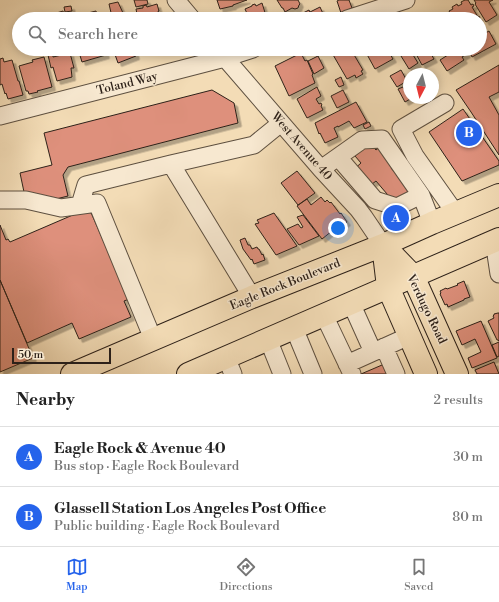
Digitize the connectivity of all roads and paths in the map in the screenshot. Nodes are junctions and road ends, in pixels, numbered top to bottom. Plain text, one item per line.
1 (176, 0) edge
2 (406, 0) edge
3 (186, 12) edge
4 (369, 12) edge
5 (211, 56) edge
6 (225, 56) edge
7 (445, 103) dead end
8 (0, 116) edge
9 (281, 123) junction
10 (338, 157) junction
11 (171, 164) junction
12 (321, 169) junction
13 (421, 195) junction
14 (499, 195) edge
15 (0, 200) edge
16 (375, 200) junction
17 (80, 205) junction
18 (358, 209) junction
19 (456, 214) junction
20 (432, 223) junction
21 (497, 240) edge
22 (383, 245) junction
23 (499, 274) edge
24 (413, 276) junction
25 (388, 287) junction
26 (252, 297) junction
27 (351, 303) junction
28 (324, 315) junction
29 (294, 328) junction
30 (409, 336) junction
31 (153, 339) junction
32 (268, 339) junction
33 (133, 348) junction
34 (378, 350) junction
35 (230, 366) edge
36 (350, 369) edge
37 (72, 374) edge
38 (110, 374) edge
39 (188, 374) edge
40 (282, 374) edge
41 (313, 374) edge
42 (396, 374) edge
43 (426, 374) edge
44 (457, 374) edge

1 - 3 street
2 - 4 street
5 - 8 street, Toland Way
6 - 9 street, West Avenue 40
7 - 19 street
9 - 11 street
9 - 12 street, West Avenue 40
10 - 12 street
10 - 13 street
10 - 16 street
11 - 17 street
11 - 26 street
12 - 18 street, West Avenue 40
13 - 16 street
13 - 20 street
14 - 19 main road, Eagle Rock Boulevard
15 - 17 street
16 - 18 street
17 - 31 street
18 - 22 street, West Avenue 40
19 - 20 main road, Eagle Rock Boulevard
20 - 22 main road, Eagle Rock Boulevard
21 - 23 street
21 - 24 main road
22 - 24 main road, Verdugo Road
22 - 25 main road, Verdugo Road
22 - 26 main road, Eagle Rock Boulevard
24 - 25 main road
24 - 44 main road, Verdugo Road
25 - 27 main road
25 - 30 main road, Verdugo Road
26 - 31 main road, Eagle Rock Boulevard
27 - 28 main road
27 - 34 street
28 - 29 main road
28 - 36 street
29 - 32 main road
29 - 41 street
30 - 34 street
30 - 43 main road, Verdugo Road
31 - 33 main road, Eagle Rock Boulevard
32 - 35 main road
32 - 40 street
33 - 37 main road, Eagle Rock Boulevard
33 - 38 main road
34 - 36 street
34 - 42 street
35 - 39 main road

